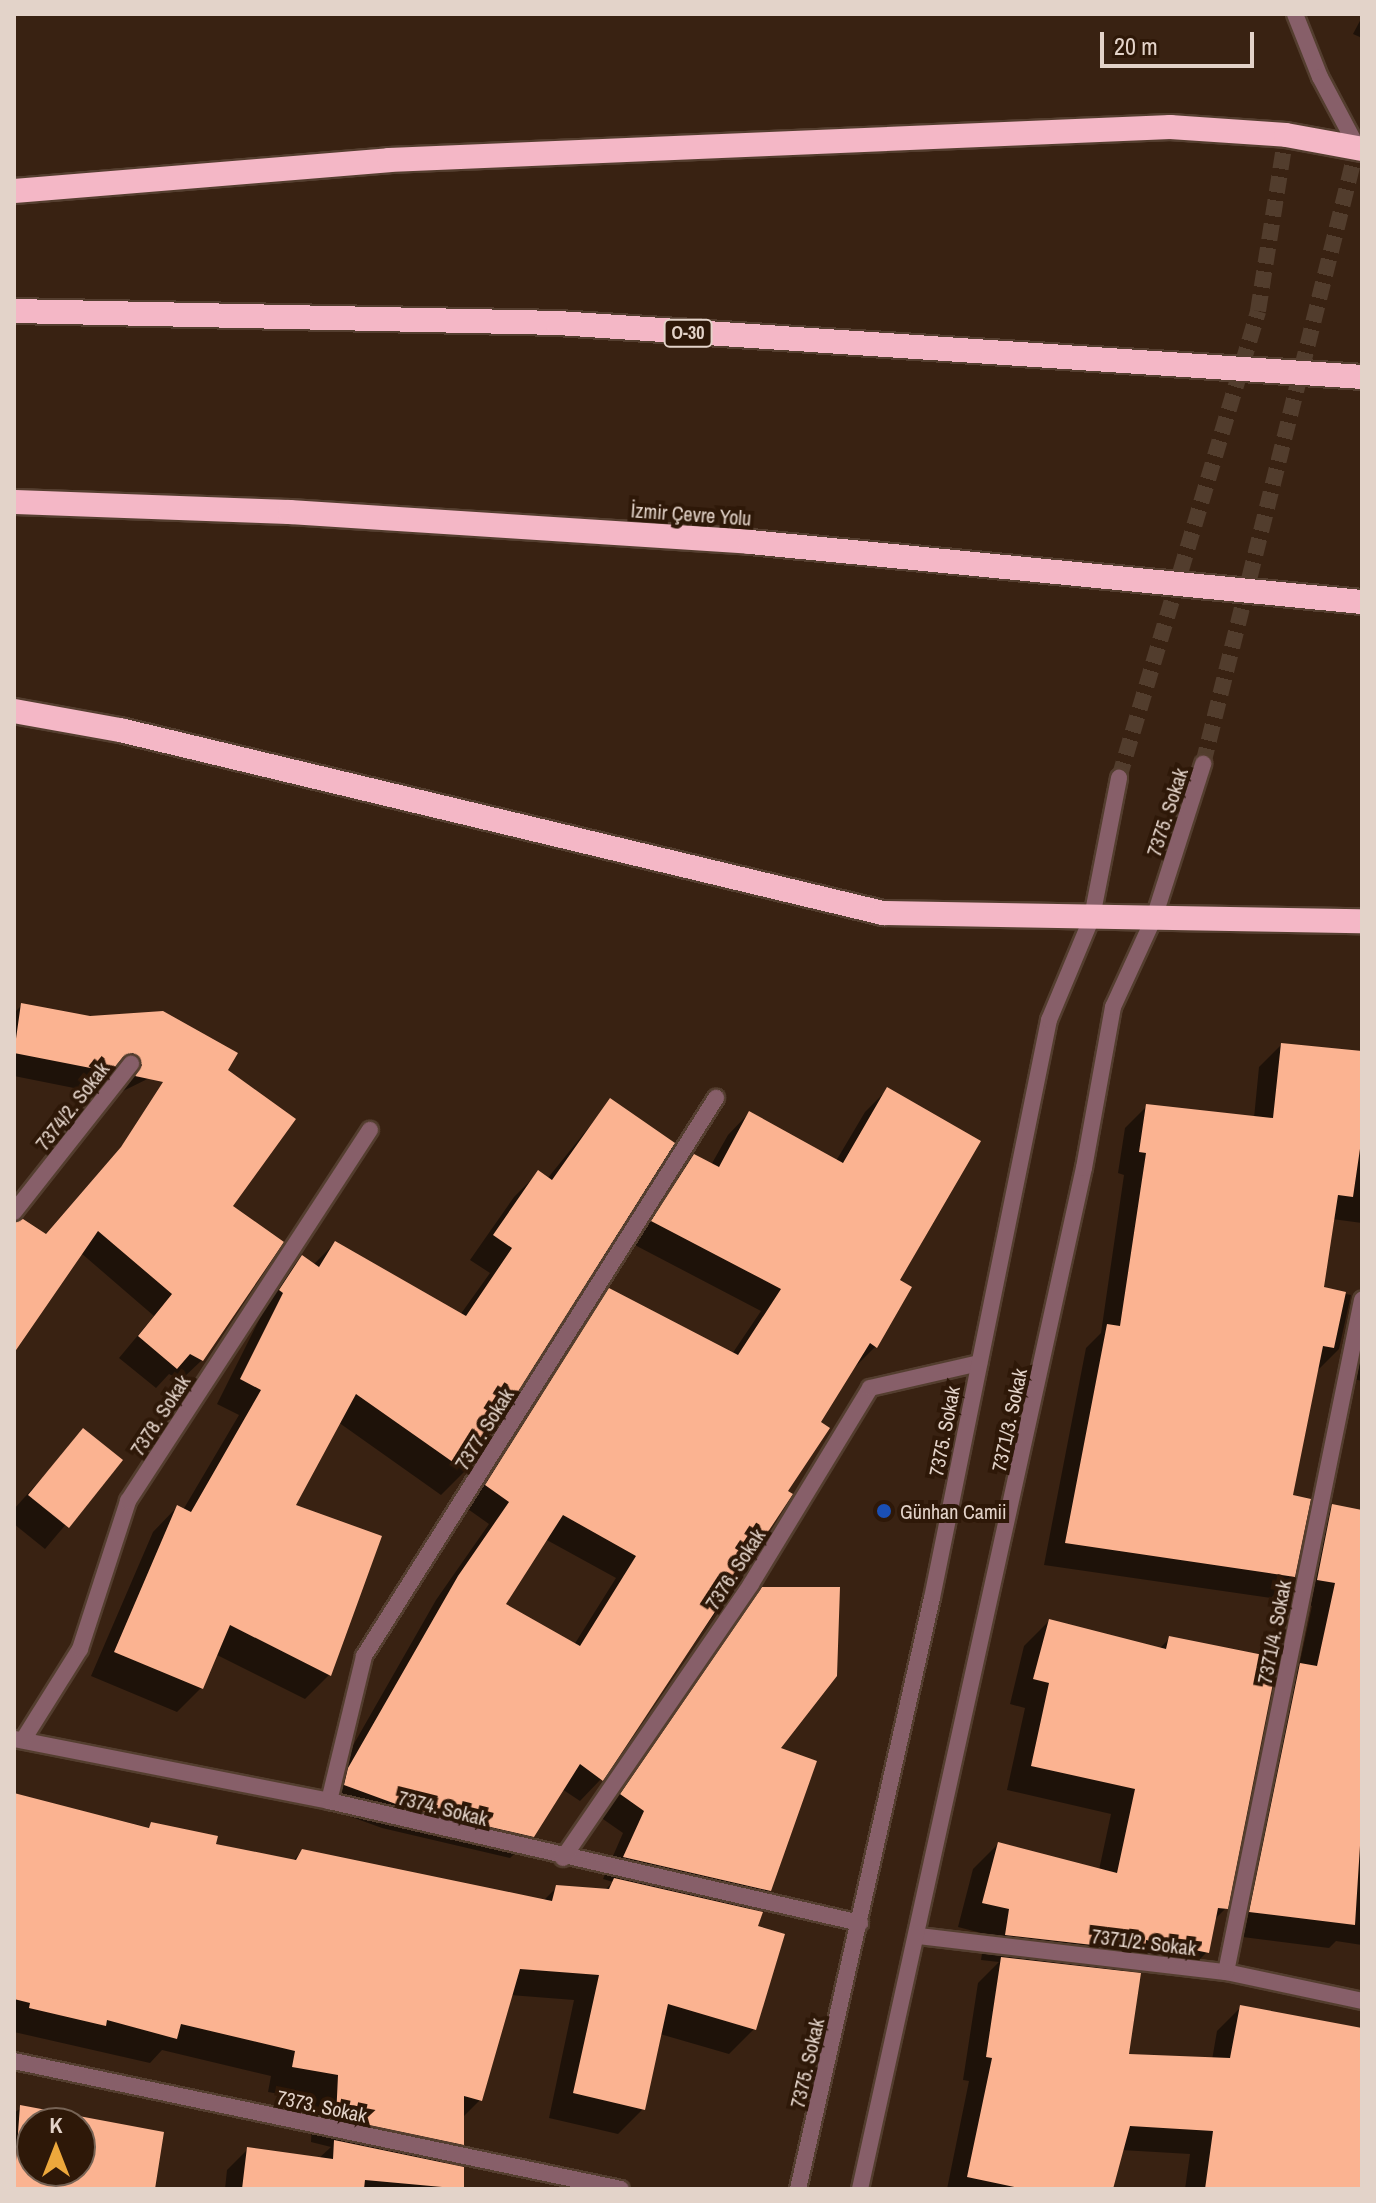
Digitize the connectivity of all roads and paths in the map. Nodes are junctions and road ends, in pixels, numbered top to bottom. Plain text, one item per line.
1 (1295, 14) edge
2 (1360, 147) edge
3 (14, 191) edge
4 (14, 311) edge
5 (1362, 377) edge
6 (14, 502) edge
7 (1362, 602) edge
8 (14, 711) edge
9 (1203, 764) tunnel mouth
10 (1119, 778) tunnel mouth
11 (1092, 917) junction
12 (1154, 918) junction
13 (1362, 921) edge
14 (131, 1064) dead end
15 (716, 1098) dead end
16 (370, 1130) dead end
17 (14, 1212) edge
18 (1362, 1300) edge
19 (979, 1363) junction
20 (18, 1740) edge
21 (329, 1801) junction
22 (563, 1858) junction
23 (860, 1923) junction
24 (918, 1936) junction
25 (1226, 1972) junction
26 (1362, 2001) edge
27 (14, 2061) edge
28 (621, 2189) edge
29 (798, 2189) edge
30 (860, 2189) edge

1 - 2 street
2 - 3 highway
4 - 5 highway, O-30
6 - 7 highway, İzmir Çevre Yolu
8 - 11 highway
9 - 12 street, 7375. Sokak
10 - 11 street, 7375. Sokak
11 - 12 highway
11 - 19 street, 7375. Sokak
12 - 13 highway
12 - 24 street, 7371/3. Sokak
14 - 17 street, 7374/2. Sokak
15 - 21 street, 7377. Sokak
16 - 20 street, 7378. Sokak
18 - 25 street, 7371/4. Sokak
19 - 22 street, 7376. Sokak
19 - 23 street, 7375. Sokak
20 - 21 street, 7374. Sokak
21 - 22 street, 7374. Sokak
22 - 23 street, 7374. Sokak
23 - 29 street, 7375. Sokak
24 - 25 street, 7371/2. Sokak
24 - 30 street
25 - 26 street, 7371/2. Sokak
27 - 28 street, 7373. Sokak

